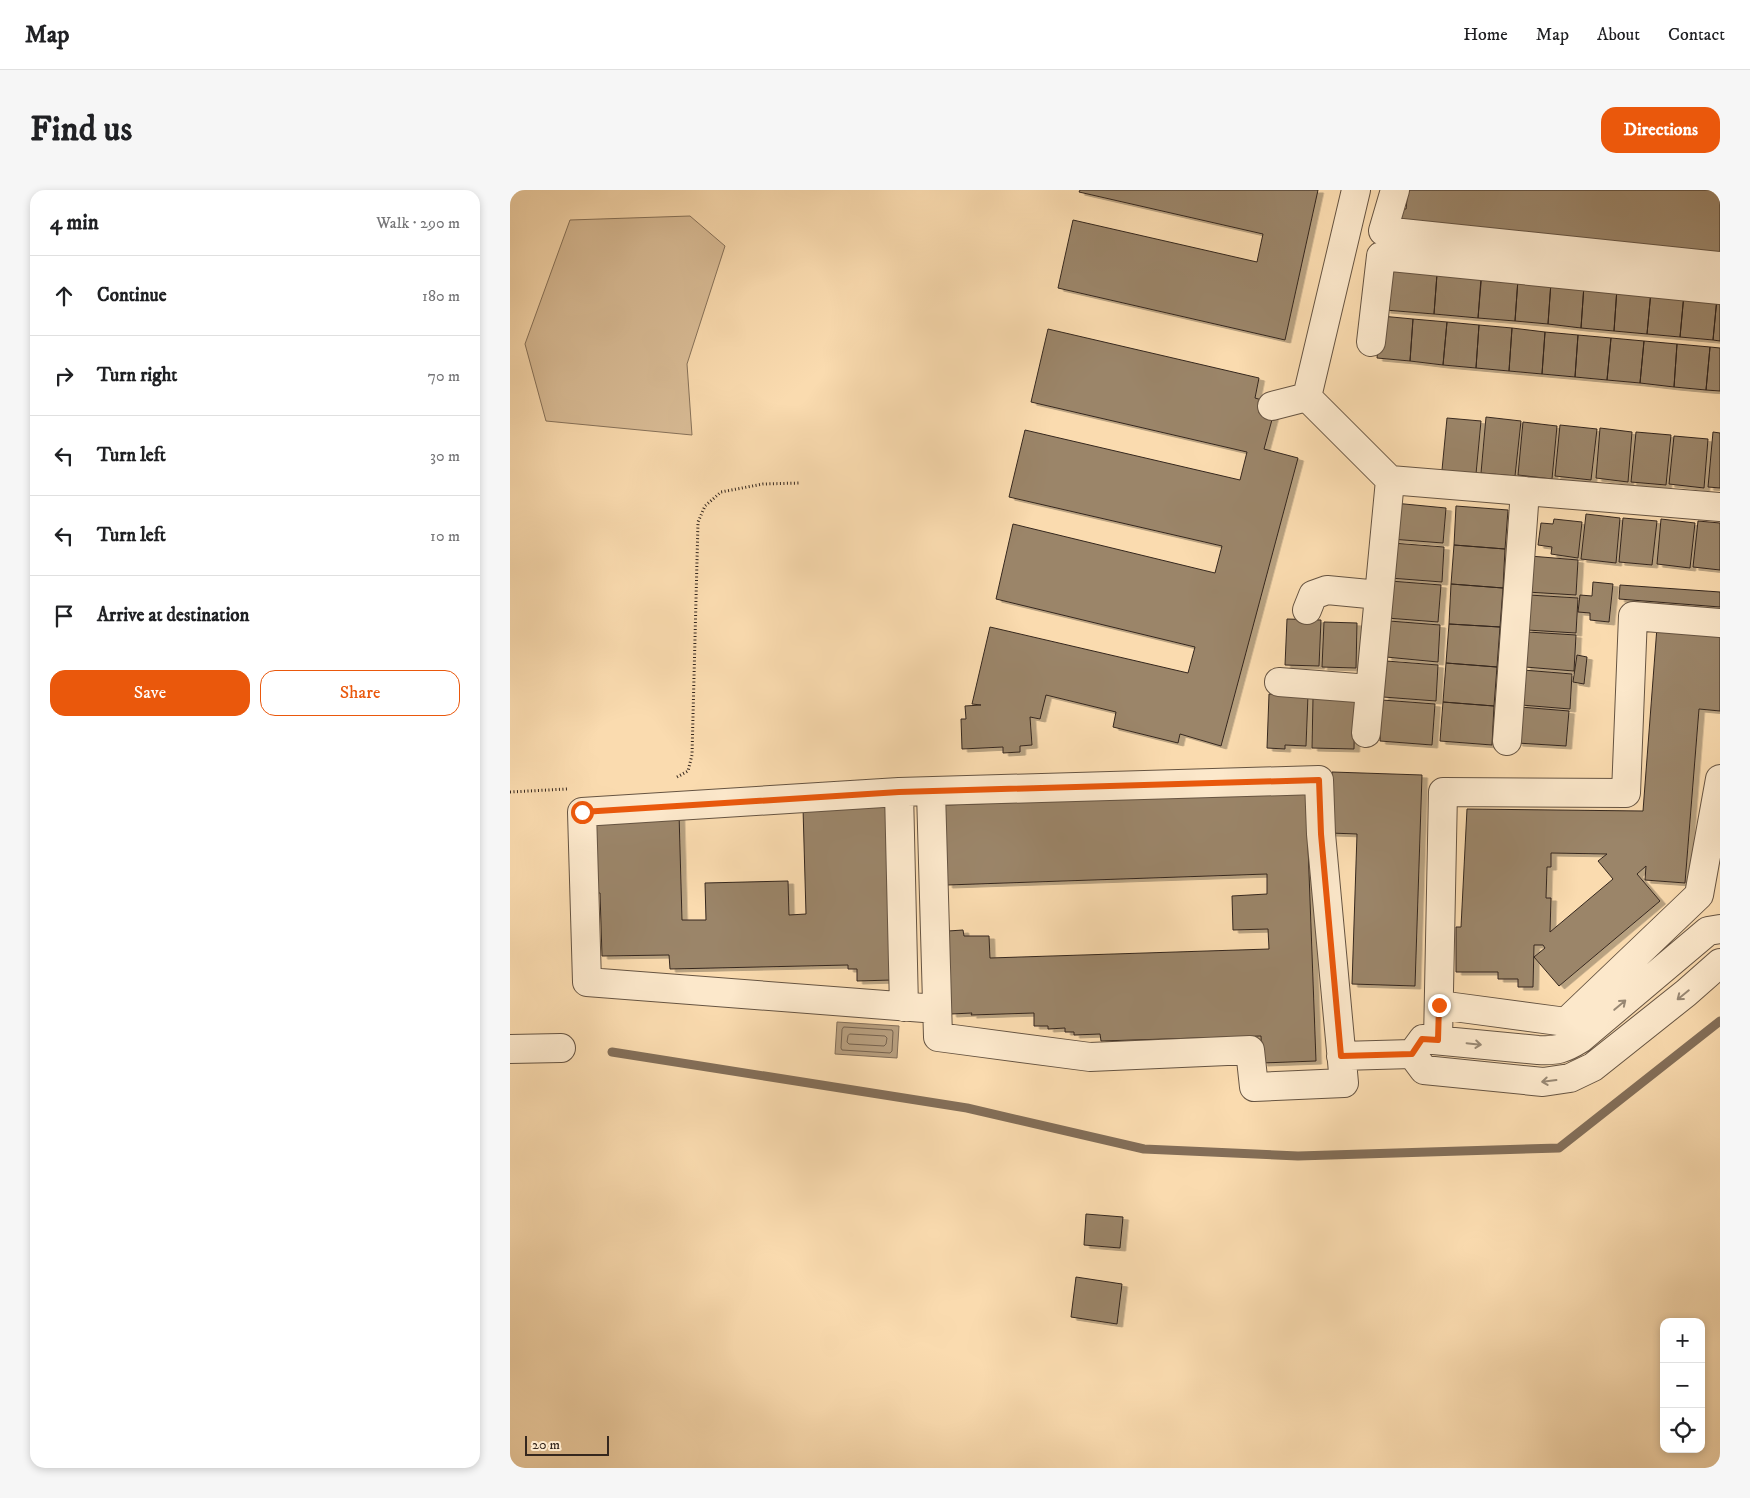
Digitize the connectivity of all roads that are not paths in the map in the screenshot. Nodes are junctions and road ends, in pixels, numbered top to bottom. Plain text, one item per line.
1 (1356, 190) edge
2 (1395, 190) edge
3 (1720, 266) edge
4 (1720, 290) edge
5 (1371, 342) dead end
6 (1307, 397) junction
7 (1272, 406) dead end
8 (1390, 480) junction
9 (1525, 491) junction
10 (1720, 507) edge
11 (1379, 596) junction
12 (1307, 610) dead end
13 (1720, 623) edge
14 (1279, 682) dead end
15 (1370, 689) junction
16 (1366, 733) dead end
17 (1507, 741) dead end
18 (1720, 779) edge
19 (899, 792) junction
20 (931, 792) junction
21 (1720, 929) edge
22 (1720, 963) edge
23 (1439, 1005) junction
24 (904, 1007) junction
25 (937, 1009) junction
26 (1438, 1040) junction
27 (560, 1048) dead end
28 (510, 1050) edge
29 (1412, 1054) junction
30 (1341, 1056) junction

1 - 6 street
2 - 3 street
4 - 5 street
6 - 7 street
6 - 8 street
8 - 9 street
8 - 11 street
9 - 10 street
9 - 17 street
11 - 12 street
11 - 15 street
13 - 23 street
14 - 15 street
15 - 16 street
18 - 23 street
19 - 20 street
19 - 24 street
19 - 24 street
20 - 25 street
20 - 30 street
26 -> 21 street
22 -> 29 street
23 - 26 street
24 - 25 street
25 - 30 street
26 - 29 street
27 - 28 street
29 - 30 street

